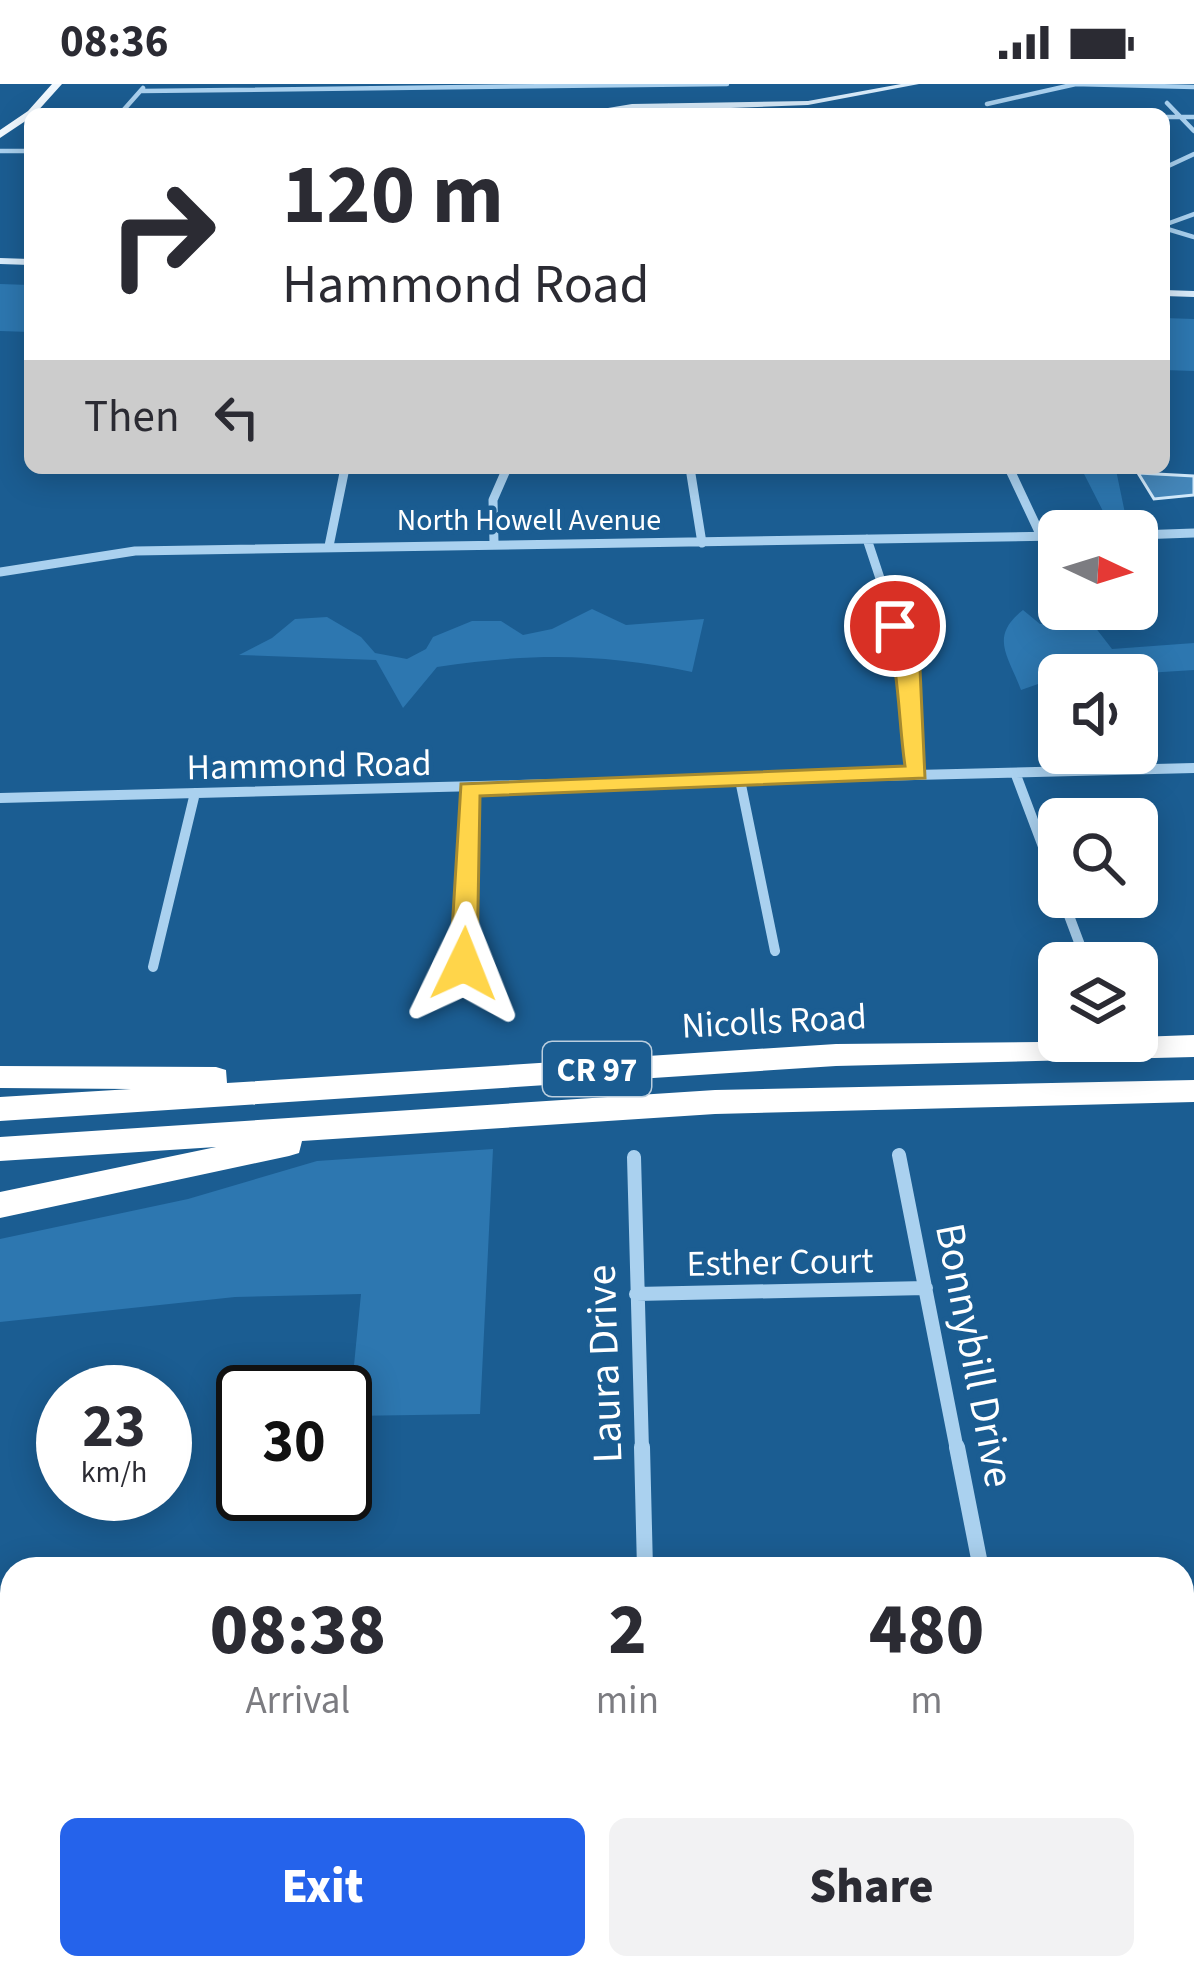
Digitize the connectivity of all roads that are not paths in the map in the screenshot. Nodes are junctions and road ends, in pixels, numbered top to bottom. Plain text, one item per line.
1 (57, 84) edge
2 (147, 84) edge
3 (728, 84) edge
4 (915, 84) edge
5 (1075, 84) edge
6 (627, 86) edge
7 (1194, 87) edge
8 (141, 91) junction
9 (1167, 103) dead end
10 (988, 104) dead end
11 (669, 106) junction
12 (32, 108) edge
13 (125, 108) edge
14 (617, 108) edge
15 (674, 108) edge
16 (24, 116) edge
17 (1170, 117) edge
18 (1180, 117) junction
19 (1194, 117) edge
20 (14, 126) junction
21 (24, 126) edge
22 (1194, 131) edge
23 (0, 135) edge
24 (344, 474) edge
25 (504, 474) edge
26 (691, 474) edge
27 (1012, 474) edge
28 (1038, 530) edge
29 (1194, 533) edge
30 (1158, 534) edge
31 (1038, 536) edge
32 (867, 538) junction
33 (494, 543) junction
34 (702, 543) junction
35 (329, 546) junction
36 (0, 572) edge
37 (1194, 768) edge
38 (917, 773) junction
39 (1016, 775) junction
40 (740, 781) junction
41 (469, 789) junction
42 (195, 793) junction
43 (0, 798) edge
44 (1038, 834) edge
45 (775, 951) dead end
46 (464, 964) dead end
47 (153, 968) dead end
48 (1194, 1046) edge
49 (0, 1077) edge
50 (394, 1083) junction
51 (1194, 1091) edge
52 (0, 1109) edge
53 (468, 1117) junction
54 (0, 1149) edge
55 (899, 1155) dead end
56 (634, 1157) dead end
57 (0, 1205) edge
58 (926, 1288) junction
59 (636, 1294) junction
60 (645, 1557) edge
61 (979, 1557) edge

1 - 12 main road
2 - 8 street
3 - 6 street
4 - 11 street
5 - 7 street
5 - 10 street
6 - 8 street
8 - 13 street
9 - 18 street
11 - 14 street
11 - 15 street
16 - 20 main road
17 - 18 street
18 - 19 street
18 - 22 street
20 - 21 street
20 - 23 main road
24 - 35 street
25 - 33 street
26 - 34 street
27 - 28 street
29 - 30 street
31 - 32 street, North Howell Avenue
32 - 34 street, North Howell Avenue
32 - 38 street
33 - 34 street, North Howell Avenue
33 - 35 street, North Howell Avenue
35 - 36 street, North Howell Avenue
37 - 39 street, Hammond Road
38 - 39 street, Hammond Road
38 - 40 street, Hammond Road
39 - 44 street
40 - 41 street, Hammond Road
40 - 45 street
41 - 42 street, Hammond Road
41 - 46 street
42 - 43 street, Hammond Road
42 - 47 street
48 - 50 highway, Nicolls Road / CR 97
49 - 50 highway
50 - 52 highway, Nicolls Road / CR 97
51 - 53 highway, CR 97
53 - 54 highway, CR 97
53 - 57 highway
55 - 58 street, Bonnybill Drive
56 - 59 street, Laura Drive
58 - 59 street, Esther Court
58 - 61 street, Bonnybill Drive
59 - 60 street, Laura Drive

